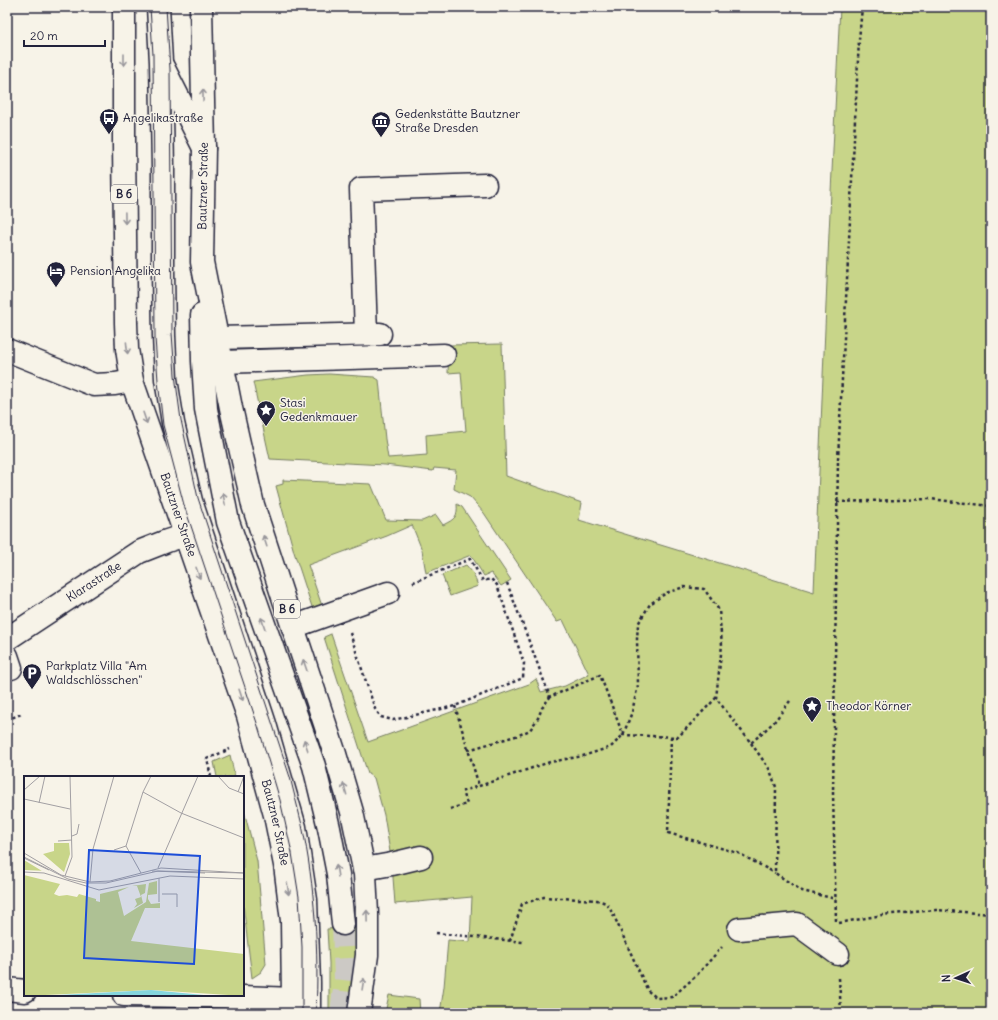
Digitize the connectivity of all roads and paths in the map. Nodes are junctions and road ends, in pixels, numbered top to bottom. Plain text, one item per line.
1 (124, 7) edge
2 (158, 7) edge
3 (201, 7) edge
4 (862, 7) edge
5 (161, 62) junction
6 (204, 148) junction
7 (485, 185) dead end
8 (202, 262) junction
9 (217, 338) junction
10 (7, 350) edge
11 (444, 355) dead end
12 (222, 362) junction
13 (132, 381) junction
14 (167, 386) junction
15 (171, 496) junction
16 (837, 502) junction
17 (991, 506) edge
18 (185, 535) junction
19 (506, 584) dead end
20 (388, 593) joint
21 (342, 610) junction
22 (293, 628) junction
23 (7, 639) edge
24 (550, 697) junction
25 (716, 698) junction
26 (790, 701) dead end
27 (455, 706) junction
28 (21, 714) dead end
29 (7, 720) edge
30 (623, 735) junction
31 (671, 737) junction
32 (254, 738) junction
33 (751, 743) junction
34 (468, 750) junction
35 (211, 776) edge
36 (479, 786) junction
37 (450, 809) dead end
38 (421, 857) dead end
39 (364, 869) junction
40 (775, 873) junction
41 (836, 899) junction
42 (991, 914) edge
43 (343, 924) tunnel mouth
44 (739, 930) joint
45 (436, 933) dead end
46 (510, 941) junction
47 (523, 942) dead end
48 (838, 954) dead end
49 (7, 989) edge
50 (24, 991) edge
51 (184, 996) edge
52 (298, 1008) edge
53 (359, 1013) edge

1 -> 13 main road, Bautzner Straße / B 6
2 - 5 main road
6 -> 3 main road, Bautzner Straße / B 6
4 - 16 path
5 - 6 main road
5 - 14 main road
6 - 8 main road, Bautzner Straße / B 6
7 - 9 main road
8 - 9 main road, Bautzner Straße / B 6
43 -> 8 main road
9 - 12 main road, Bautzner Straße / B 6
10 - 13 main road
11 - 12 main road
22 -> 12 main road, Bautzner Straße / B 6
13 -> 15 main road, Bautzner Straße / B 6
14 - 15 main road
14 - 52 main road
15 - 18 main road, Bautzner Straße / B 6
16 - 17 path
16 - 41 path
18 - 23 main road, Klarastraße
18 -> 32 main road, Bautzner Straße / B 6
19 - 24 path
20 - 21 main road
20 - 27 path
21 - 22 main road
21 - 27 path
39 -> 22 main road, Bautzner Straße / B 6
24 - 30 path
24 - 34 path
25 - 30 path
25 - 31 path
25 - 33 path
26 - 33 path
27 - 34 path
28 - 29 path
30 - 31 path
30 - 36 path
31 - 40 path
32 - 35 path
32 -> 52 main road, Bautzner Straße / B 6
33 - 40 path
34 - 36 path
36 - 37 path
38 - 39 main road
53 -> 39 main road, Bautzner Straße / B 6
40 - 41 path
41 - 42 path
44 - 46 path
44 - 48 main road
45 - 46 path
46 - 47 path
49 - 50 main road
51 - 52 main road

